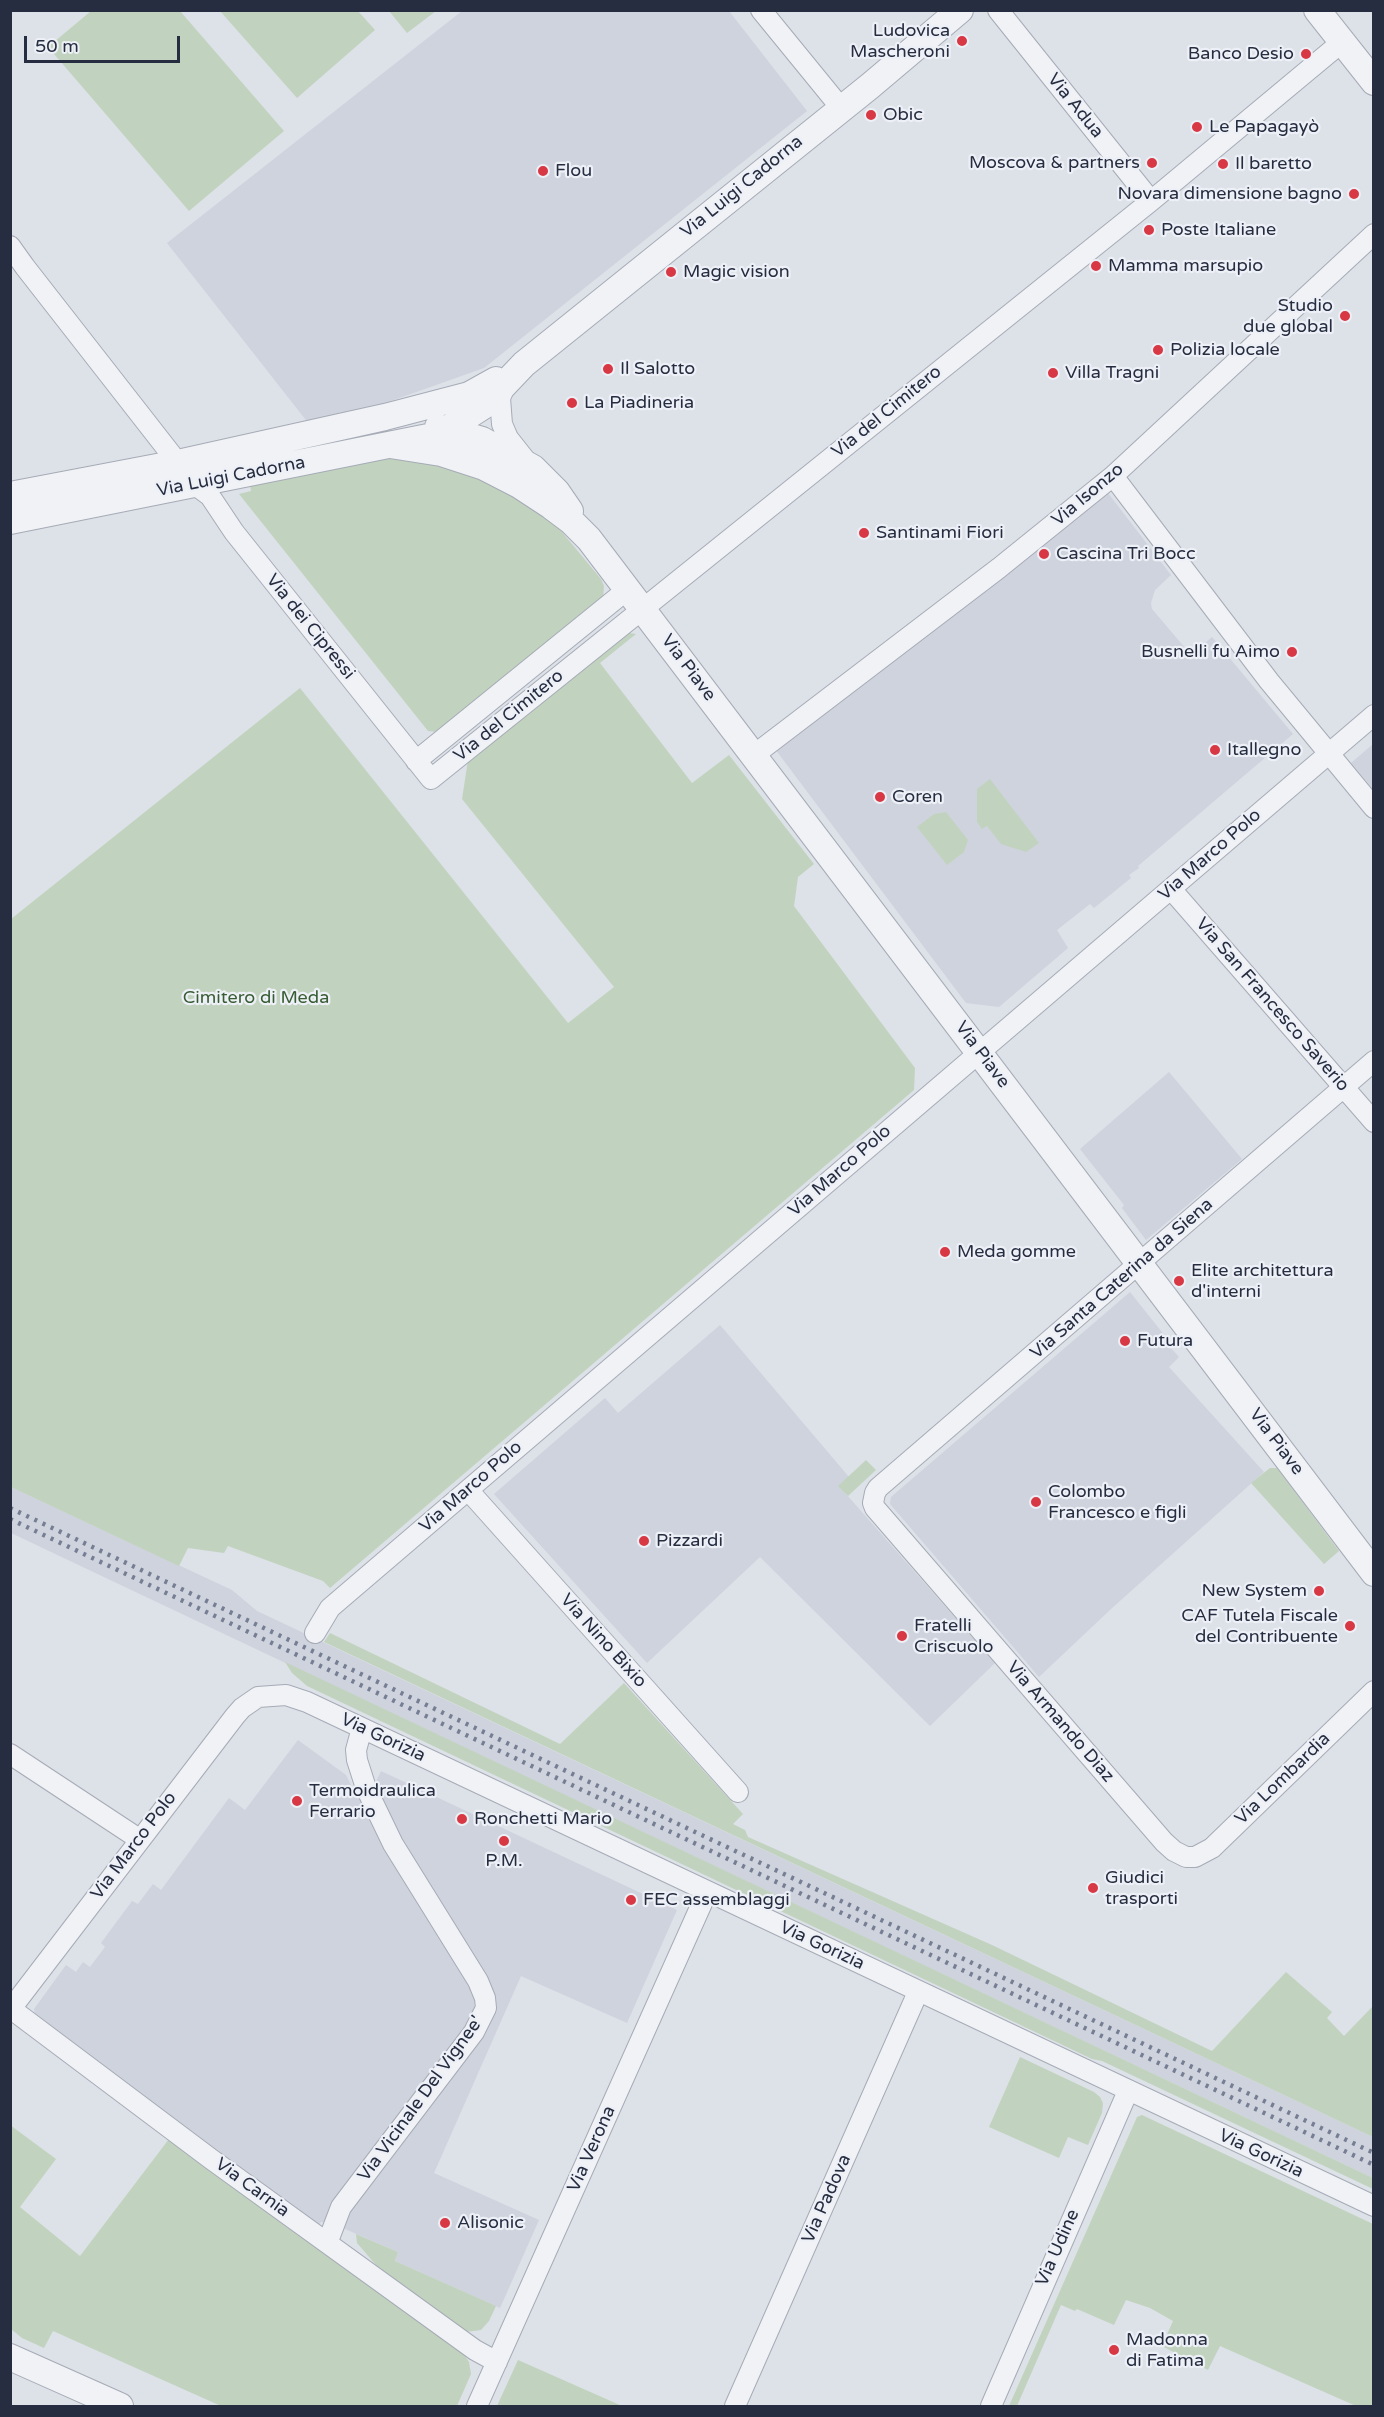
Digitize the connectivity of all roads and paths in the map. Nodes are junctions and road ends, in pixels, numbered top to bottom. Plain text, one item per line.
1 (761, 10) edge
2 (960, 10) edge
3 (998, 10) edge
4 (1320, 13) edge
5 (1342, 42) junction
6 (1374, 82) edge
7 (841, 108) junction
8 (1151, 201) junction
9 (1374, 234) edge
10 (10, 246) edge
11 (517, 372) junction
12 (386, 417) junction
13 (449, 429) junction
14 (390, 445) junction
15 (533, 468) junction
16 (181, 475) junction
17 (1113, 476) junction
18 (10, 495) edge
19 (10, 521) edge
20 (589, 539) junction
21 (635, 598) junction
22 (1374, 715) edge
23 (754, 755) junction
24 (1327, 755) junction
25 (416, 761) junction
26 (431, 779) joint
27 (1374, 808) edge
28 (1171, 889) junction
29 (979, 1051) junction
30 (1374, 1061) edge
31 (1343, 1088) junction
32 (1374, 1122) edge
33 (1140, 1264) junction
34 (468, 1490) junction
35 (873, 1497) joint
36 (1374, 1573) edge
37 (315, 1633) dead end
38 (1374, 1691) edge
39 (268, 1695) joint
40 (363, 1728) junction
41 (10, 1754) edge
42 (738, 1792) dead end
43 (139, 1839) junction
44 (1186, 1857) joint
45 (707, 1892) junction
46 (918, 1992) junction
47 (11, 2009) edge
48 (1128, 2091) junction
49 (1374, 2206) edge
50 (328, 2241) junction
51 (10, 2341) edge
52 (10, 2357) edge
53 (498, 2362) junction
54 (73, 2386) junction
55 (120, 2406) edge
56 (477, 2406) edge
57 (735, 2406) edge
58 (991, 2406) edge

1 - 7 street
2 - 7 street, Via Luigi Cadorna
3 - 8 street, Via Adua
4 - 5 street
5 - 6 street
5 - 8 street, Via del Cimitero
7 - 11 street, Via Luigi Cadorna
8 - 21 street, Via del Cimitero
9 - 17 street, Via Isonzo
10 - 16 street
11 - 12 street, Via Luigi Cadorna
11 - 13 street, Via Luigi Cadorna
11 - 15 street, Via Piave
12 - 13 street, Via Luigi Cadorna
12 - 16 street, Via Luigi Cadorna
13 - 14 street, Via Luigi Cadorna
13 - 15 street, Via Piave
14 - 16 street, Via Luigi Cadorna
14 - 20 street, Via Piave
15 - 20 street, Via Piave
16 - 18 street, Via Luigi Cadorna
16 - 19 street, Via Luigi Cadorna
16 - 25 street, Via dei Cipressi
17 - 23 street, Via Isonzo
17 - 24 street
20 - 21 street, Via Piave
21 - 23 street, Via Piave
21 - 25 street, Via del Cimitero
21 - 26 street, Via del Cimitero
22 - 24 street, Via Marco Polo
23 - 29 street, Via Piave
24 - 27 street
24 - 28 street, Via Marco Polo
25 - 26 street, Via dei Cipressi
28 - 29 street, Via Marco Polo
28 - 31 street, Via San Francesco Saverio
29 - 33 street, Via Piave
29 - 34 street, Via Marco Polo
30 - 31 street, Via Santa Caterina da Siena
31 - 32 street, Via San Francesco Saverio
31 - 33 street, Via Santa Caterina da Siena
33 - 35 street, Via Santa Caterina da Siena
33 - 36 street, Via Piave
34 - 37 street, Via Marco Polo
34 - 42 street, Via Nino Bixio
35 - 44 street, Via Armando Diaz
38 - 44 street, Via Lombardia
39 - 40 street, Via Gorizia
39 - 43 street, Via Marco Polo
40 - 45 street, Via Gorizia
40 - 50 street, Via Vicinale Del Vignee'
41 - 43 street
43 - 47 street, Via Marco Polo
45 - 46 street, Via Gorizia
45 - 53 street, Via Verona
46 - 48 street, Via Gorizia
46 - 57 street, Via Padova
47 - 50 street, Via Carnia
48 - 49 street, Via Gorizia
48 - 58 street, Via Udine
50 - 53 street, Via Carnia
51 - 54 street
52 - 54 street
53 - 56 street, Via Verona
54 - 55 street

